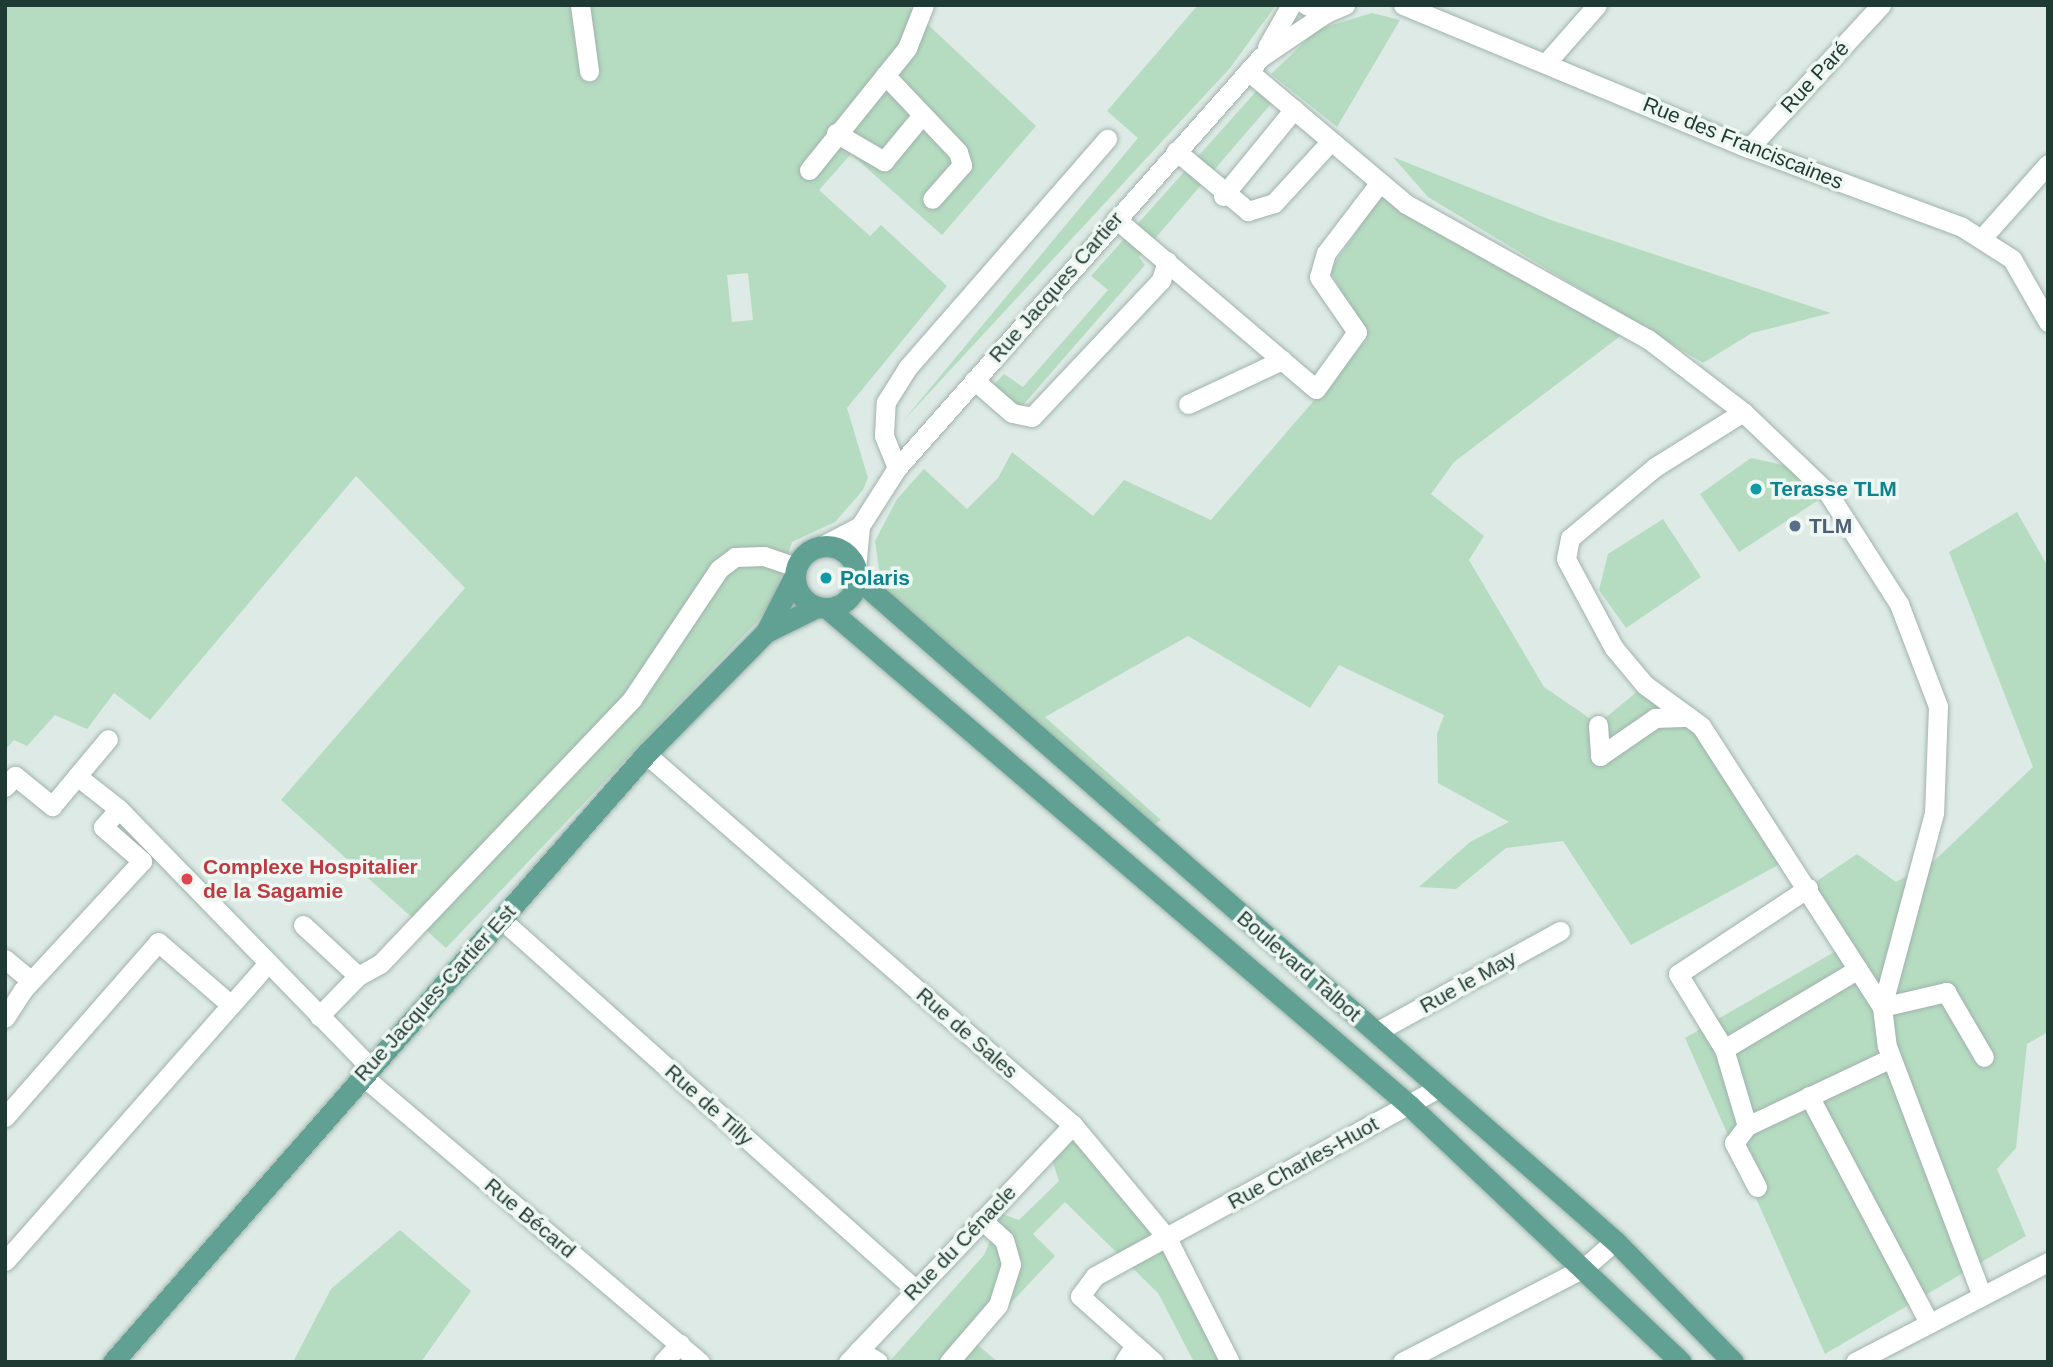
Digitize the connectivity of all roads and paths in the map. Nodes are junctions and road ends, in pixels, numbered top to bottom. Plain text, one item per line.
1 (580, 5) edge
2 (925, 5) edge
3 (1291, 5) edge
4 (1306, 5) edge
5 (1403, 5) edge
6 (1597, 5) edge
7 (1881, 5) edge
8 (1343, 8) edge
9 (1261, 57) junction
10 (1546, 63) junction
11 (589, 71) dead end
12 (1248, 72) junction
13 (885, 75) junction
14 (1294, 109) junction
15 (922, 115) junction
16 (836, 132) junction
17 (1107, 139) dead end
18 (1331, 141) junction
19 (1749, 148) junction
20 (1176, 151) junction
21 (2048, 164) edge
22 (809, 170) dead end
23 (1381, 182) junction
24 (1223, 197) junction
25 (932, 199) dead end
26 (1116, 219) junction
27 (1982, 238) junction
28 (1167, 261) junction
29 (2048, 322) edge
30 (1282, 360) junction
31 (974, 380) junction
32 (1188, 404) dead end
33 (1743, 412) junction
34 (897, 468) junction
35 (860, 526) junction
36 (824, 545) junction
37 (795, 572) junction
38 (857, 574) junction
39 (822, 608) junction
40 (766, 632) junction
41 (1688, 717) junction
42 (1598, 724) dead end
43 (108, 738) dead end
44 (646, 754) junction
45 (77, 776) junction
46 (5, 788) edge
47 (119, 809) junction
48 (1808, 888) junction
49 (502, 920) junction
50 (303, 925) dead end
51 (1560, 931) dead end
52 (5, 959) edge
53 (268, 963) junction
54 (1858, 969) junction
55 (358, 976) junction
56 (31, 981) junction
57 (231, 1005) junction
58 (1882, 1007) junction
59 (320, 1016) junction
60 (5, 1018) edge
61 (1376, 1032) junction
62 (1724, 1049) junction
63 (1984, 1056) dead end
64 (1891, 1058) junction
65 (364, 1070) junction
66 (1439, 1088) junction
67 (1809, 1097) junction
68 (1409, 1105) junction
69 (5, 1117) edge
70 (1073, 1125) junction
71 (1747, 1126) junction
72 (1757, 1187) dead end
73 (982, 1220) junction
74 (1167, 1238) junction
75 (1615, 1241) junction
76 (5, 1261) edge
77 (2048, 1262) edge
78 (1585, 1267) junction
79 (916, 1290) junction
80 (1982, 1296) junction
81 (1929, 1323) junction
82 (680, 1344) junction
83 (1135, 1345) junction
84 (854, 1356) edge
85 (113, 1362) edge
86 (663, 1362) edge
87 (701, 1362) edge
88 (878, 1362) edge
89 (949, 1362) edge
90 (1124, 1362) edge
91 (1154, 1362) edge
92 (1230, 1362) edge
93 (1402, 1362) edge
94 (1681, 1362) edge
95 (1733, 1362) edge
96 (1855, 1362) edge

1 - 11 street
2 - 13 street
3 - 9 street, Rue Jacques Cartier
4 - 8 street
5 - 10 street, Rue des Franciscaines
6 - 10 street
7 - 19 street, Rue Paré
8 - 9 street, Rue Jacques Cartier
9 - 12 street, Rue Jacques Cartier
10 - 19 street, Rue des Franciscaines
12 - 14 street
12 - 20 street, Rue Jacques Cartier
13 - 15 street
13 - 16 street
14 - 18 street
14 - 24 street
15 - 16 street
15 - 25 street
16 - 22 street
17 - 34 street
18 - 23 street
18 - 24 street
19 - 27 street, Rue des Franciscaines
20 - 24 street
20 - 26 street, Rue Jacques Cartier
21 - 27 street
23 - 30 street
23 - 33 street
26 - 28 street
26 - 31 street, Rue Jacques Cartier
27 - 29 street, Rue des Franciscaines
28 - 30 street
28 - 31 street
30 - 32 street
31 - 34 street, Rue Jacques Cartier
33 - 41 street
33 - 58 street
34 - 35 street, Rue Jacques Cartier
35 - 36 street, Rue Jacques Cartier
35 - 38 street, Rue Jacques Cartier
36 - 37 main road
36 - 38 main road
37 - 39 main road
37 - 40 main road, Rue Jacques-Cartier Est
37 - 55 street
38 - 39 main road
38 - 61 main road, Boulevard Talbot
39 - 40 main road, Rue Jacques-Cartier Est
39 - 68 main road, Boulevard Talbot
40 - 44 main road, Rue Jacques-Cartier Est
41 - 42 street
41 - 48 street
43 - 45 street
44 - 49 main road, Rue Jacques-Cartier Est
44 - 70 street, Rue de Sales
45 - 46 street
45 - 47 street, Rue Bécard
47 - 53 street, Rue Bécard
47 - 56 street
48 - 54 street
48 - 62 street
49 - 65 main road, Rue Jacques-Cartier Est
49 - 79 street, Rue de Tilly
50 - 55 street
51 - 61 street, Rue le May
52 - 56 street
53 - 57 street
53 - 59 street, Rue Bécard
54 - 58 street
54 - 62 street
55 - 59 street
56 - 60 street
57 - 69 street
57 - 76 street
58 - 63 street
58 - 64 street
59 - 65 street, Rue Bécard
61 - 66 main road, Boulevard Talbot
62 - 71 street
64 - 67 street
64 - 80 street
65 - 82 street, Rue Bécard
65 - 85 main road, Rue Jacques-Cartier Est
66 - 68 street, Rue Charles-Huot
66 - 75 main road, Boulevard Talbot
67 - 71 street
67 - 81 street
68 - 74 street, Rue Charles-Huot
68 - 78 main road, Boulevard Talbot
70 - 73 street, Rue du Cénacle
70 - 74 street, Rue de Sales
71 - 72 street
73 - 79 street, Rue du Cénacle
73 - 89 street
74 - 83 street, Rue Charles-Huot
74 - 92 street, Rue de Sales
75 - 78 street
75 - 95 main road, Boulevard Talbot
77 - 80 street
78 - 93 street
78 - 94 main road, Boulevard Talbot
79 - 84 street, Rue du Cénacle
80 - 81 street
81 - 96 street
82 - 86 street
82 - 87 street, Rue Bécard
83 - 90 street
83 - 91 street
84 - 88 street

